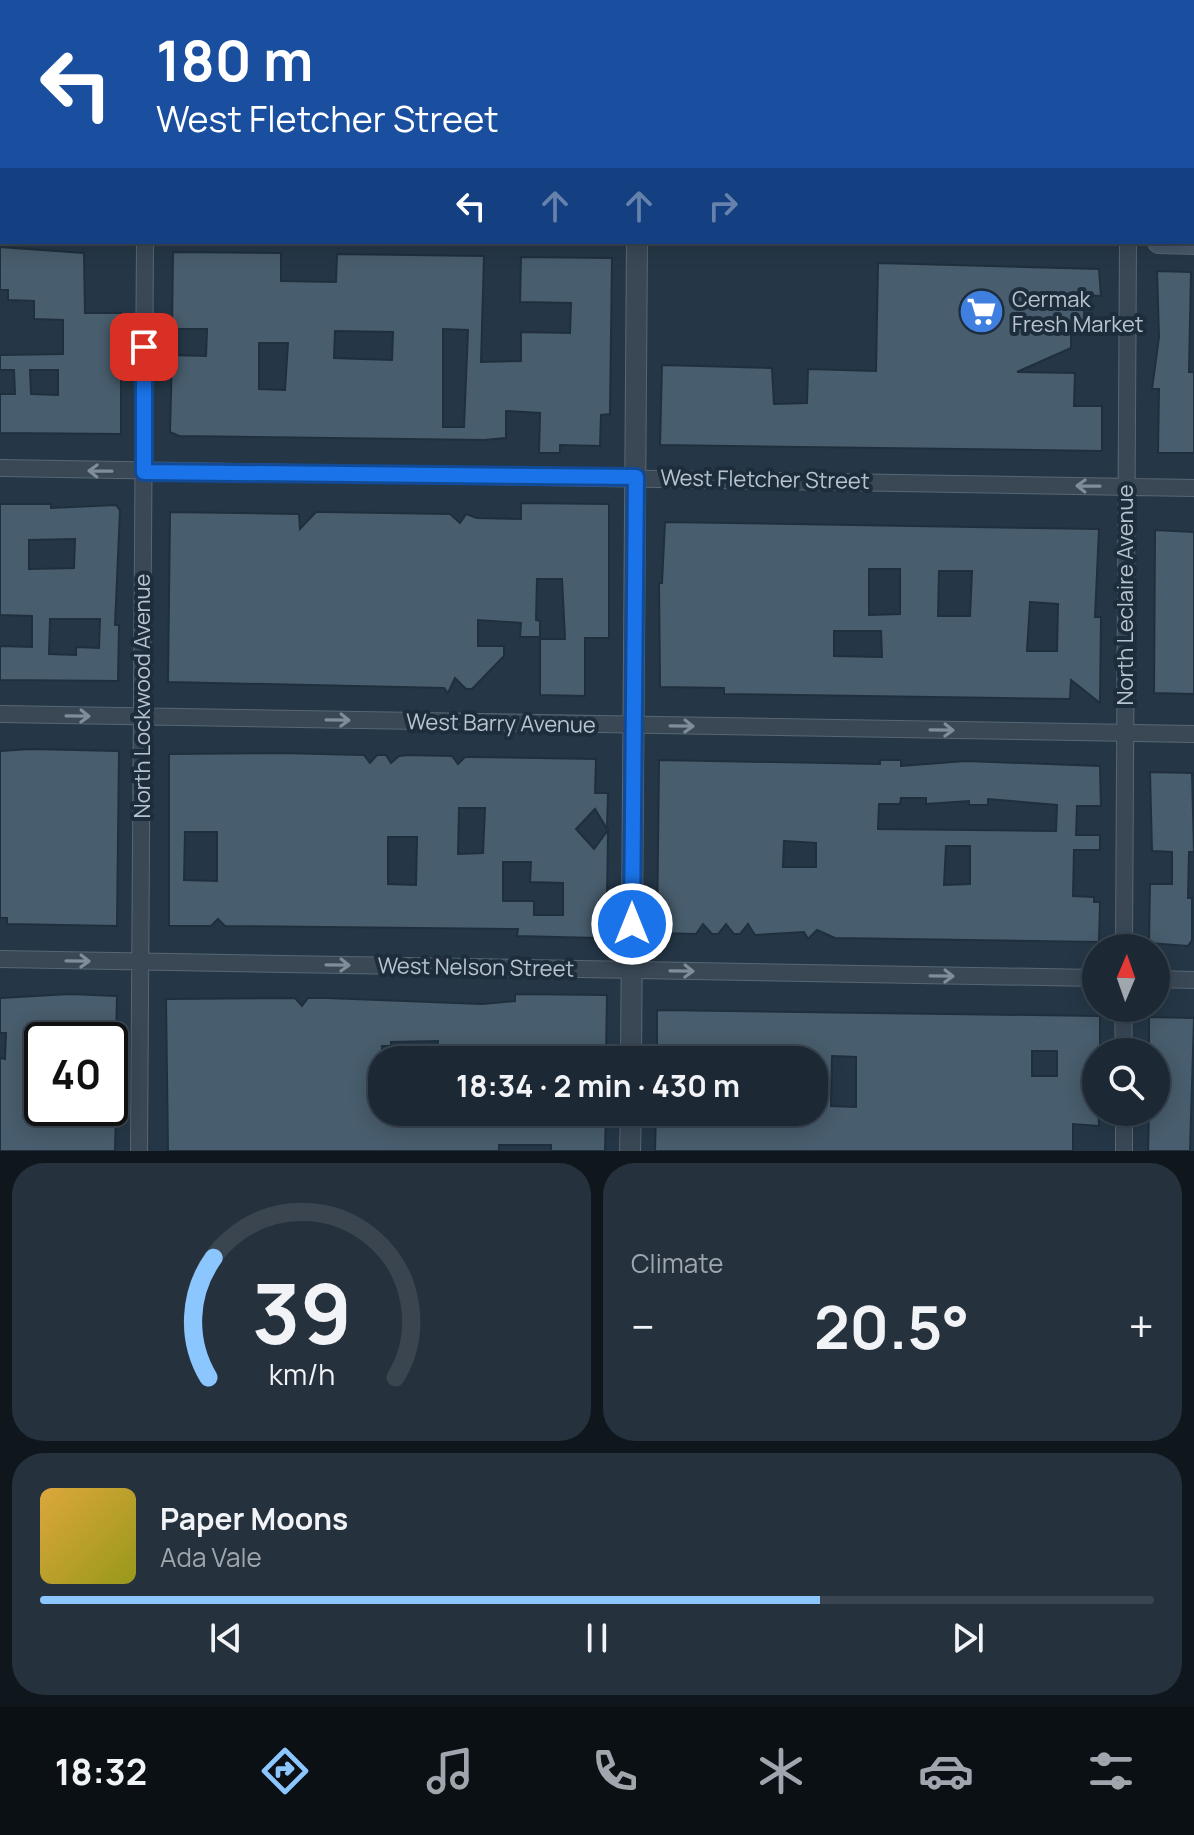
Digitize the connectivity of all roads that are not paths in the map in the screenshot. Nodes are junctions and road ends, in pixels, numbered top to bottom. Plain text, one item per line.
1 (145, 244) edge
2 (637, 244) edge
3 (1128, 244) edge
4 (0, 468) edge
5 (144, 472) junction
6 (636, 477) junction
7 (1126, 487) junction
8 (1194, 488) edge
9 (0, 714) edge
10 (142, 717) junction
11 (634, 725) junction
12 (1124, 733) junction
13 (1194, 734) edge
14 (1124, 934) edge
15 (0, 959) edge
16 (140, 962) junction
17 (632, 970) junction
18 (1082, 978) edge
19 (1170, 979) edge
20 (1194, 980) edge
21 (631, 1046) edge
22 (631, 1126) edge
23 (1124, 1126) edge
24 (139, 1151) edge
25 (630, 1151) edge
26 (1124, 1151) edge

1 - 5 street, North Lockwood Avenue
2 - 6 street
3 - 7 street, North Leclaire Avenue
5 -> 4 street, West Fletcher Street
5 - 6 street, West Fletcher Street
5 - 10 street, North Lockwood Avenue
7 -> 6 street, West Fletcher Street
6 - 11 street
7 - 8 street, West Fletcher Street
7 - 12 street, North Leclaire Avenue
9 -> 10 street, West Barry Avenue
10 -> 11 street, West Barry Avenue
10 - 16 street, North Lockwood Avenue
11 -> 12 street, West Barry Avenue
11 - 17 street
12 - 13 street, West Barry Avenue
12 - 14 street, North Leclaire Avenue
15 -> 16 street, West Nelson Street
16 -> 17 street, West Nelson Street
16 - 24 street, North Lockwood Avenue
17 -> 18 street, West Nelson Street
17 - 21 street
19 - 20 street
22 - 25 street
23 - 26 street

